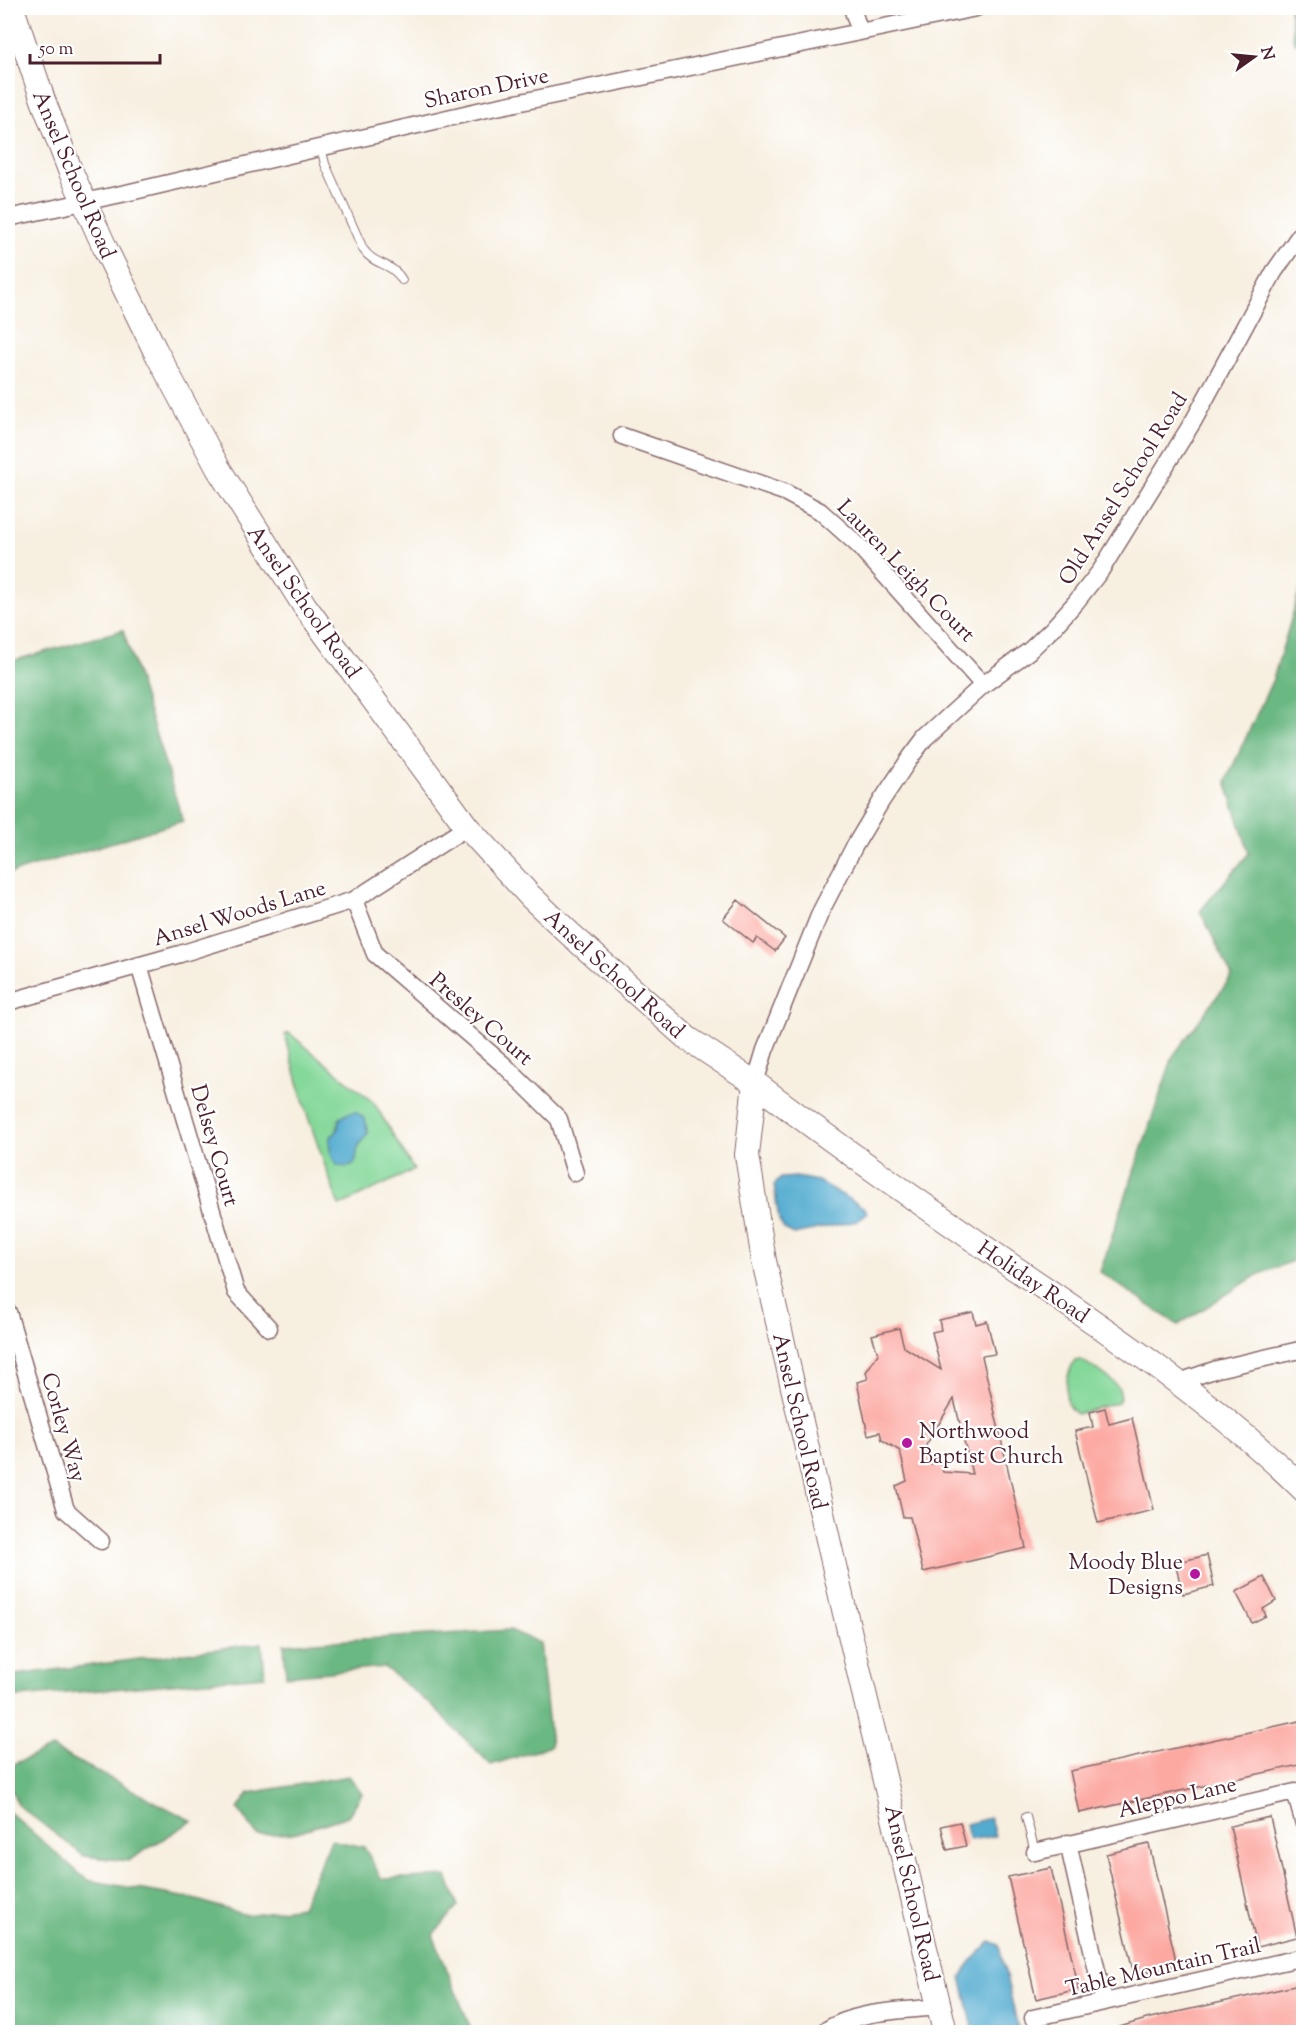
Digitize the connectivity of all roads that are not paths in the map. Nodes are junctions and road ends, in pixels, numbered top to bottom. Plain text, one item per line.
1 (12, 8) edge
2 (852, 8) edge
3 (976, 8) edge
4 (860, 32) junction
5 (321, 147) junction
6 (84, 201) junction
7 (8, 218) edge
8 (1304, 229) edge
9 (402, 280) dead end
10 (622, 436) dead end
11 (983, 685) junction
12 (467, 827) junction
13 (354, 900) junction
14 (139, 965) junction
15 (8, 1002) edge
16 (755, 1083) junction
17 (575, 1173) dead end
18 (8, 1312) edge
19 (269, 1328) dead end
20 (1304, 1349) edge
21 (1176, 1383) junction
22 (1304, 1490) edge
23 (101, 1541) dead end
24 (1026, 1817) dead end
25 (1304, 1824) edge
26 (1068, 1843) junction
27 (1035, 1851) joint
28 (1304, 1957) edge
29 (1104, 2002) junction
30 (940, 2007) junction
31 (1033, 2018) dead end
32 (823, 2032) edge
33 (945, 2032) edge

1 - 6 street, Ansel School Road
2 - 4 street
3 - 4 street, Sharon Drive
4 - 5 street, Sharon Drive
5 - 6 street, Sharon Drive
5 - 9 lane
6 - 7 street, Sharon Drive
6 - 12 street, Ansel School Road
8 - 11 street, Old Ansel School Road
10 - 11 street, Lauren Leigh Court
11 - 16 street, Old Ansel School Road
12 - 13 street, Ansel Woods Lane
12 - 16 street, Ansel School Road
13 - 14 street, Ansel Woods Lane
13 - 17 street, Presley Court
14 - 15 street, Ansel Woods Lane
14 - 19 street, Delsey Court
16 - 21 street, Holiday Road
16 - 30 street, Ansel School Road
18 - 23 street, Corley Way
20 - 21 street
21 - 22 street, Holiday Road
24 - 27 lane
25 - 26 street, Aleppo Lane
26 - 27 street, Aleppo Lane
26 - 29 street
28 - 29 street, Table Mountain Trail
29 - 31 street, Table Mountain Trail
30 - 32 street
30 - 33 street, Ansel School Road

